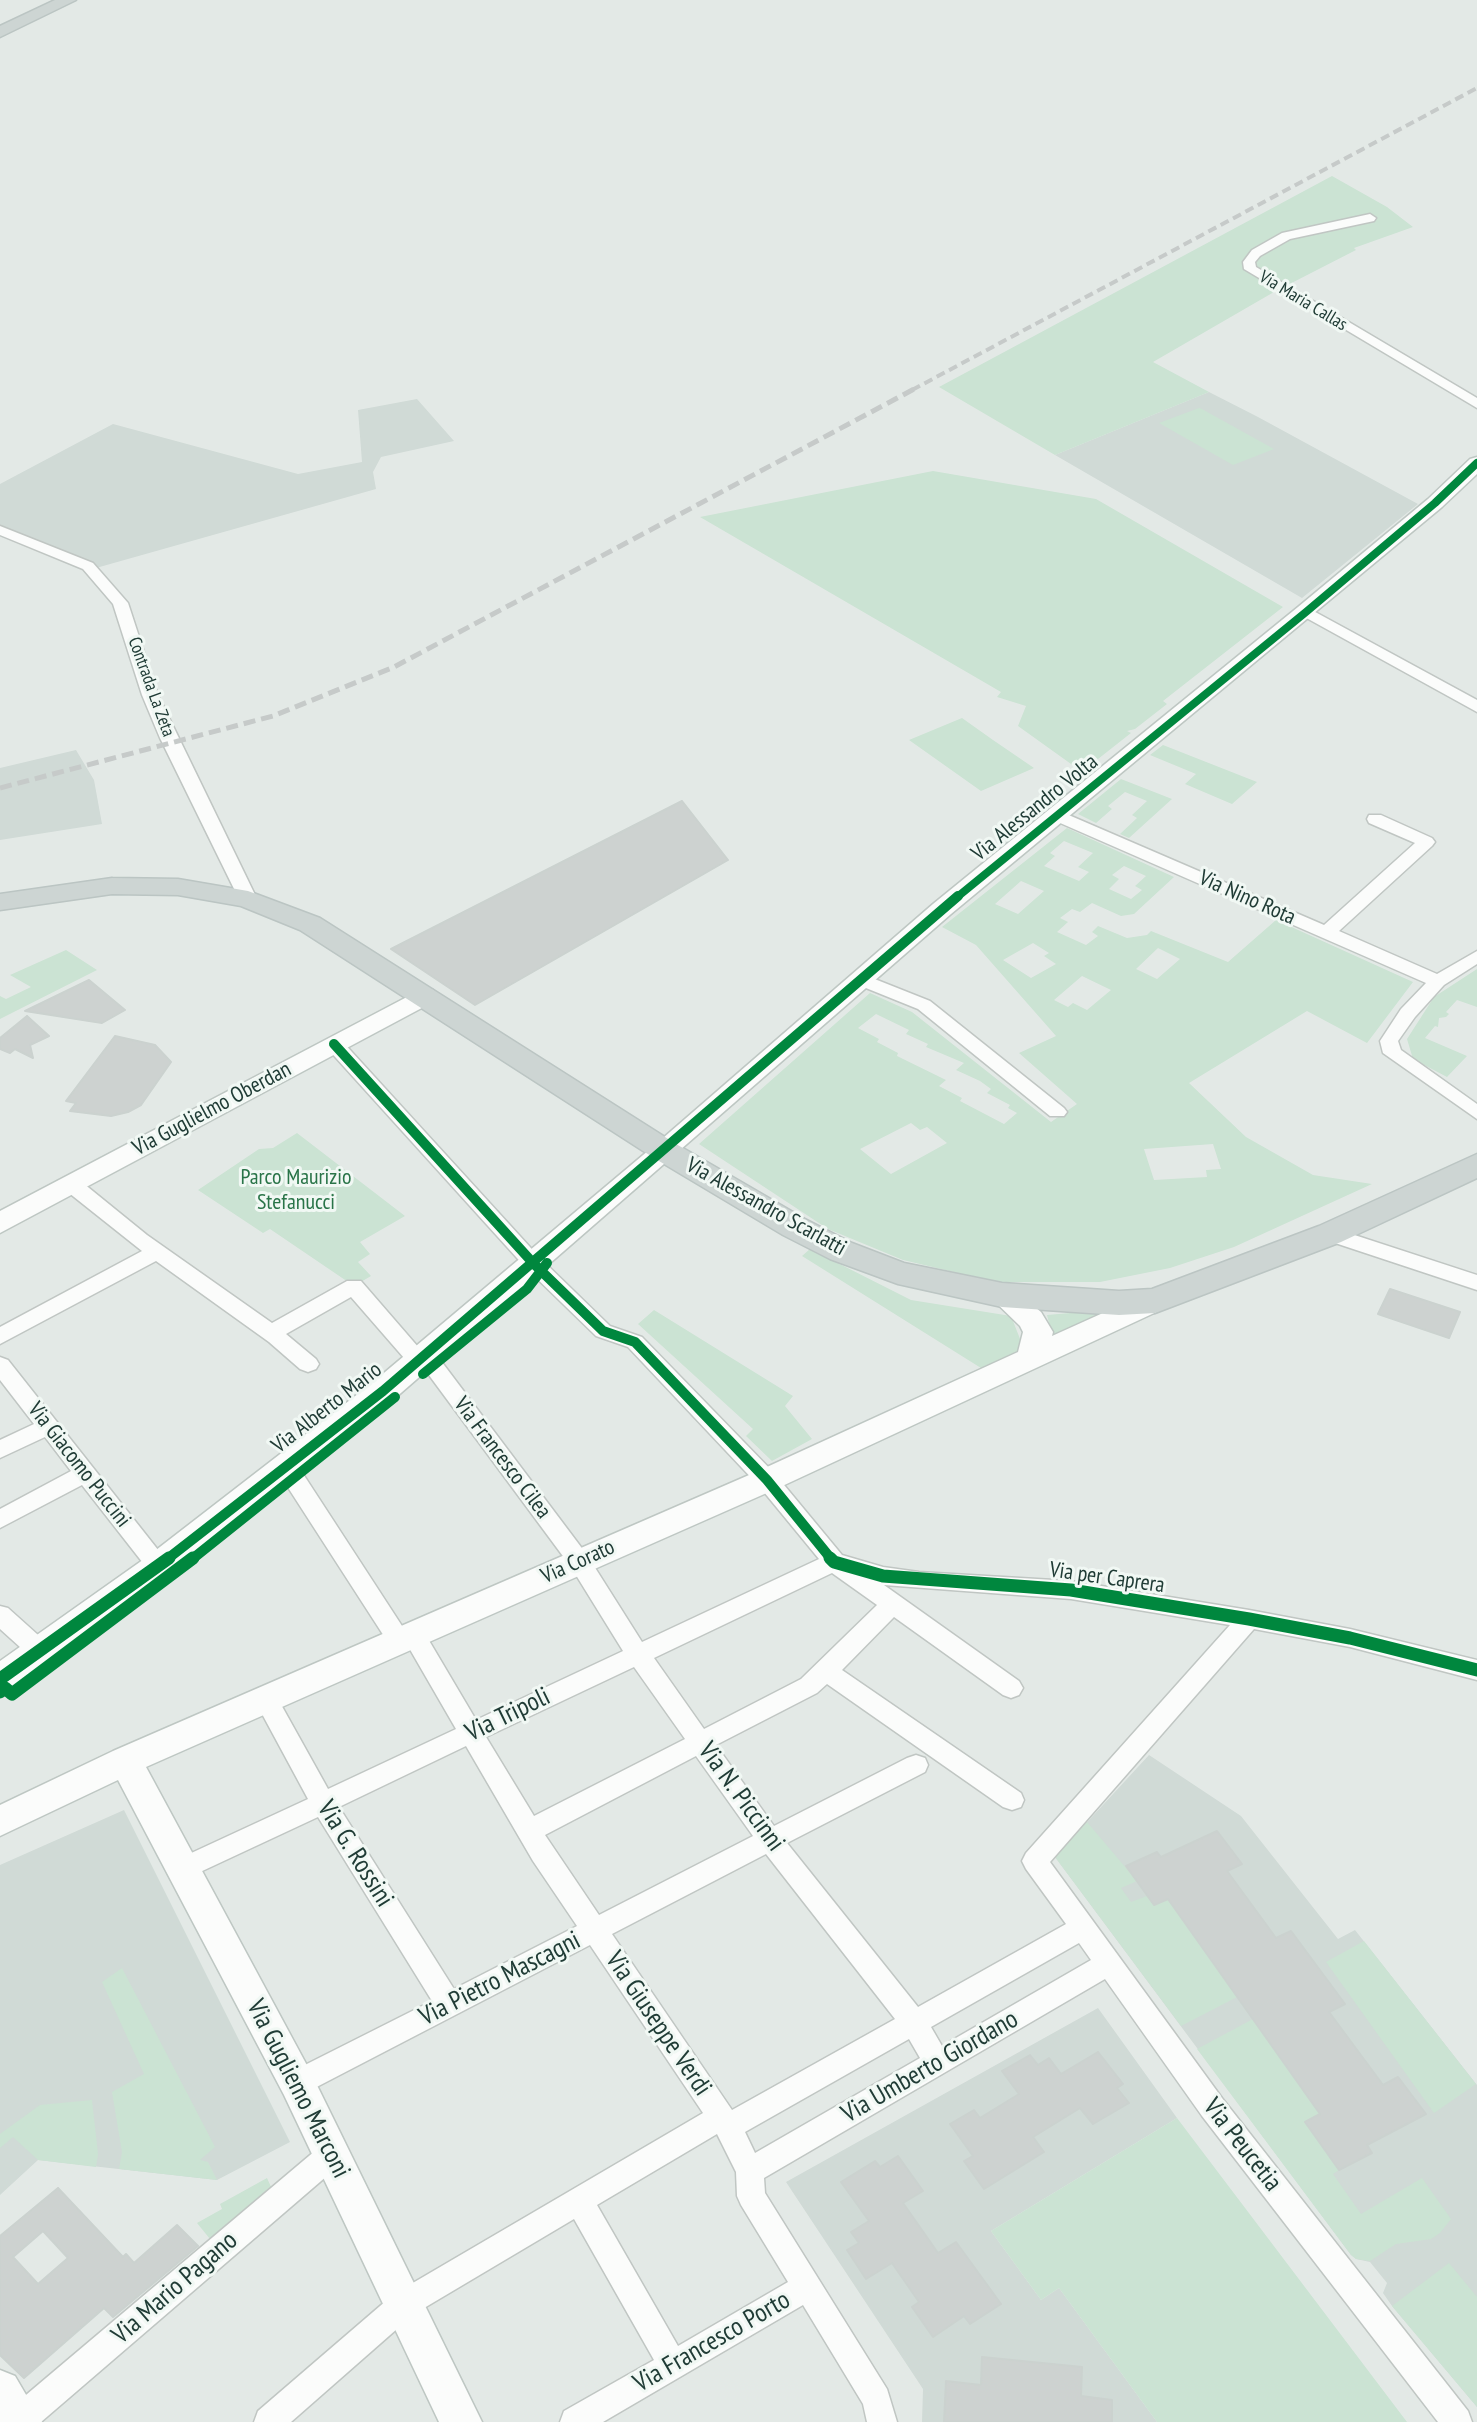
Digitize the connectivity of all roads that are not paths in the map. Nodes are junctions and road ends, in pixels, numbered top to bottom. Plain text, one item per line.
1 (68, 0) edge
2 (0, 32) edge
3 (1370, 218) dead end
4 (1477, 404) edge
5 (1477, 463) edge
6 (0, 530) edge
7 (1306, 612) junction
8 (1477, 707) edge
9 (1057, 815) junction
10 (1375, 819) dead end
11 (248, 899) junction
12 (0, 902) edge
13 (1326, 933) junction
14 (1477, 956) edge
15 (862, 980) junction
16 (1438, 981) junction
17 (424, 996) junction
18 (334, 1044) junction
19 (1057, 1112) dead end
20 (1477, 1113) edge
21 (665, 1151) junction
22 (1477, 1165) edge
23 (71, 1184) junction
24 (0, 1223) edge
25 (1330, 1234) junction
26 (157, 1252) junction
27 (533, 1263) junction
28 (1477, 1283) edge
29 (1002, 1295) junction
30 (1155, 1301) junction
31 (271, 1333) junction
32 (0, 1336) edge
33 (422, 1358) junction
34 (1031, 1358) junction
35 (308, 1364) dead end
36 (0, 1365) edge
37 (48, 1426) junction
38 (0, 1450) edge
39 (286, 1466) junction
40 (85, 1473) junction
41 (767, 1480) junction
42 (0, 1519) edge
43 (579, 1561) junction
44 (834, 1562) junction
45 (158, 1566) junction
46 (893, 1604) junction
47 (0, 1615) edge
48 (1249, 1619) junction
49 (406, 1637) junction
50 (39, 1650) junction
51 (637, 1653) junction
52 (1477, 1670) edge
53 (826, 1671) junction
54 (0, 1679) edge
55 (1011, 1688) dead end
56 (266, 1699) junction
57 (471, 1734) junction
58 (702, 1744) junction
59 (125, 1761) junction
60 (916, 1765) dead end
61 (1012, 1800) dead end
62 (323, 1803) junction
63 (0, 1821) edge
64 (529, 1831) junction
65 (770, 1840) junction
66 (183, 1869) junction
67 (1083, 1928) junction
68 (595, 1931) junction
69 (1110, 1963) junction
70 (449, 2005) junction
71 (915, 2024) junction
72 (937, 2063) junction
73 (297, 2083) junction
74 (725, 2122) junction
75 (332, 2154) junction
76 (750, 2171) junction
77 (580, 2202) junction
78 (807, 2287) junction
79 (404, 2304) junction
80 (673, 2365) junction
81 (15, 2414) edge
82 (269, 2422) edge
83 (461, 2422) edge
84 (575, 2422) edge
85 (882, 2422) edge
86 (1457, 2422) edge

1 - 2 main road
3 - 4 street, Via Maria Callas
5 - 7 street, Via Alessandro Volta
6 - 11 street, Contrada La Zeta
7 - 8 street
7 - 9 street, Via Alessandro Volta
9 - 13 street, Via Nino Rota
9 - 15 street, Via Alessandro Volta
10 - 13 street
11 - 12 main road, Via Alessandro Scarlatti
11 - 17 main road, Via Alessandro Scarlatti
13 - 16 street, Via Nino Rota
14 - 16 street
15 - 19 street
15 - 21 street, Via Alessandro Volta
16 - 20 street
17 - 18 street, Via Guglielmo Oberdan
17 - 21 main road, Via Alessandro Scarlatti
18 - 23 street, Via Guglielmo Oberdan
18 - 27 street
21 - 27 street, Via Alberto Mario
21 - 29 main road, Via Alessandro Scarlatti
22 - 25 main road, Via Alessandro Scarlatti
23 - 24 street, Via Guglielmo Oberdan
23 - 26 street
25 - 28 street
25 - 30 main road, Via Alessandro Scarlatti
26 - 31 street
26 - 32 street
27 - 33 street, Via Alberto Mario
27 - 41 street
29 - 30 main road, Via Alessandro Scarlatti
29 - 34 street
30 - 34 street, Via Corato
31 - 33 street, Via Francesco Cilea
31 - 35 street
33 - 39 street, Via Alberto Mario
33 - 43 street, Via Francesco Cilea
34 - 41 street, Via Corato
36 - 37 street, Via Giacomo Puccini
37 - 38 street
37 - 40 street, Via Giacomo Puccini
39 - 45 street, Via Alberto Mario
39 - 49 street, Via Giuseppe Verdi
40 - 42 street
40 - 45 street, Via Giacomo Puccini
41 - 43 street, Via Corato
41 - 44 street
43 - 49 street, Via Corato
43 - 51 street, Via N. Piccinni
44 - 46 street
44 - 48 street, Via per Caprera
44 - 51 street, Via Tripoli
45 - 50 street, Via Alberto Mario
46 - 53 street
46 - 55 street
47 - 50 street
48 - 52 street, Via per Caprera
48 - 67 street, Via Peucetia
49 - 56 street, Via Corato
49 - 57 street, Via Giuseppe Verdi
50 - 54 street, Via Alberto Mario
51 - 57 street, Via Tripoli
51 - 58 street, Via N. Piccinni
53 - 58 street
53 - 61 street
56 - 59 street, Via Corato
56 - 62 street, Via G. Rossini
57 - 62 street, Via Tripoli
57 - 64 street, Via Giuseppe Verdi
58 - 64 street
58 - 65 street, Via N. Piccinni
59 - 63 street, Via Corato
59 - 66 street, Via Gugliemo Marconi
60 - 65 street, Via Pietro Mascagni
62 - 66 street, Via Tripoli
62 - 70 street, Via G. Rossini
64 - 68 street, Via Giuseppe Verdi
65 - 68 street, Via Pietro Mascagni
65 - 71 street, Via N. Piccinni
66 - 73 street, Via Gugliemo Marconi
67 - 69 street, Via Peucetia
67 - 71 street, Via Umberto Giordano
68 - 70 street, Via Pietro Mascagni
68 - 74 street, Via Giuseppe Verdi
69 - 72 street, Via Umberto Giordano
69 - 86 street, Via Peucetia
70 - 73 street, Via Pietro Mascagni
71 - 72 street, Via N. Piccinni
71 - 74 street, Via Umberto Giordano
72 - 76 street, Via Umberto Giordano
73 - 75 street, Via Gugliemo Marconi
74 - 76 street, Via Giuseppe Verdi
74 - 77 street
75 - 79 street, Via Gugliemo Marconi
75 - 81 street, Via Mario Pagano
76 - 78 street, Via Giuseppe Verdi
77 - 79 street
77 - 80 street
78 - 80 street, Via Francesco Porto
78 - 85 street, Via Giuseppe Verdi
79 - 82 street
79 - 83 street, Via Gugliemo Marconi
80 - 84 street, Via Francesco Porto

